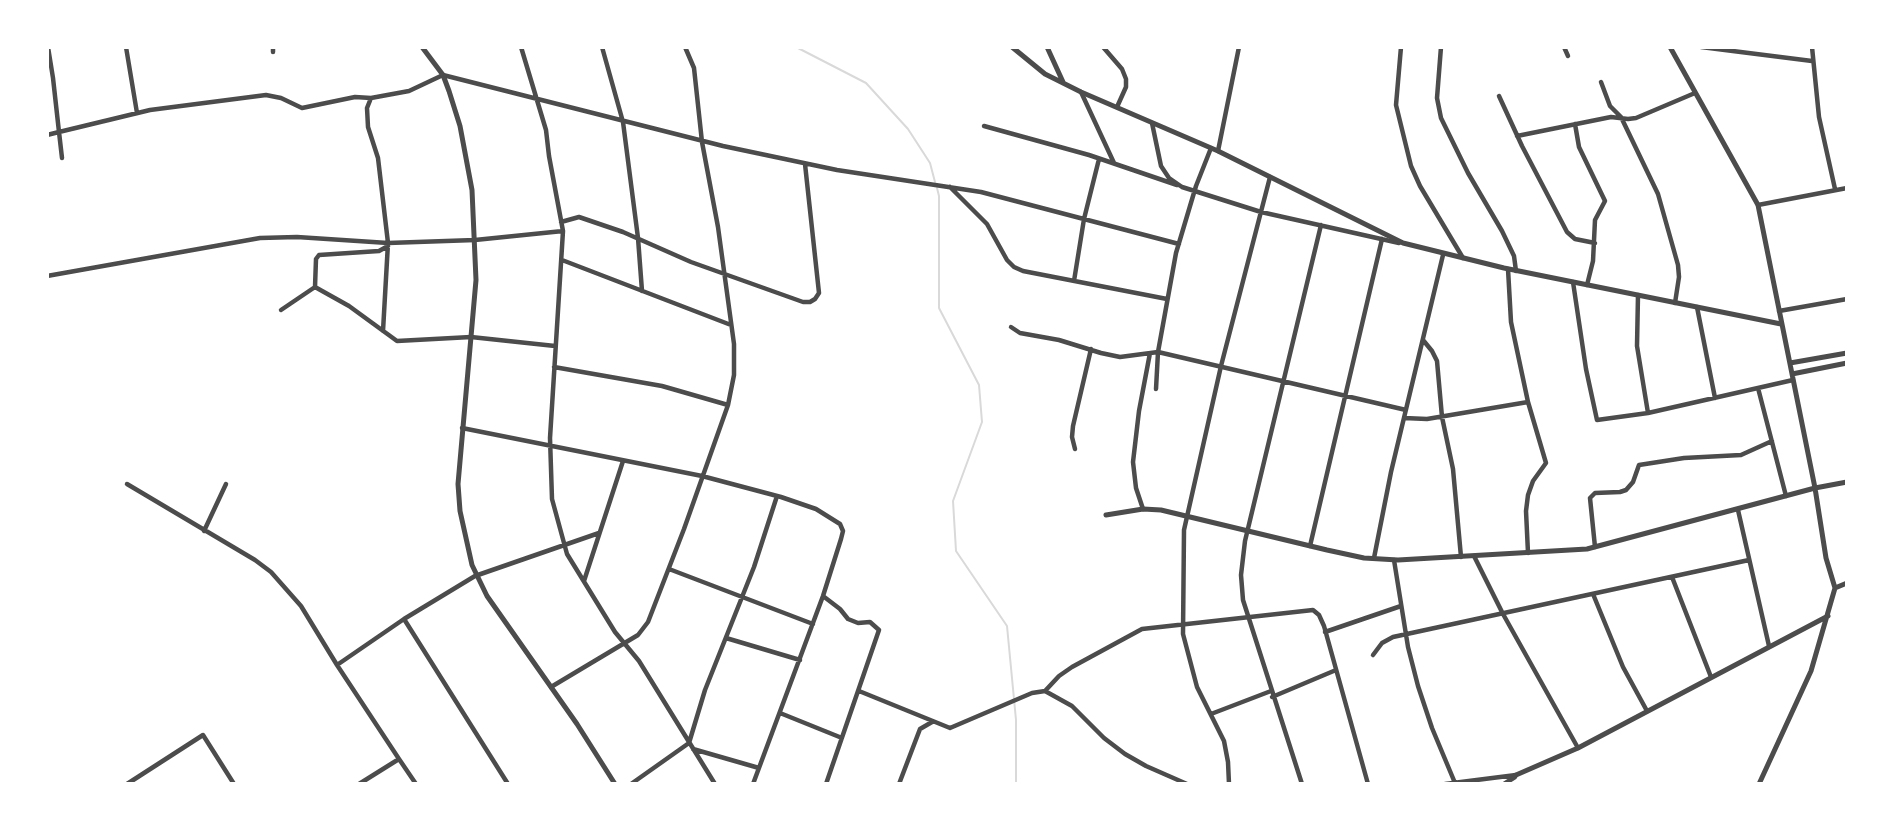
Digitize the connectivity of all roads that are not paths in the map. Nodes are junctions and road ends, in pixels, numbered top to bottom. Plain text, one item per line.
1 (47, 47) edge
2 (126, 47) edge
3 (422, 47) edge
4 (521, 47) edge
5 (602, 47) edge
6 (685, 47) edge
7 (1012, 47) edge
8 (1047, 47) edge
9 (1102, 47) edge
10 (1239, 47) edge
11 (1401, 47) edge
12 (1441, 47) edge
13 (1564, 47) edge
14 (1670, 47) edge
15 (1701, 47) edge
16 (1812, 47) edge
17 (1568, 56) dead end
18 (1812, 61) junction
19 (443, 75) junction
20 (1062, 82) junction
21 (1601, 82) dead end
22 (1081, 92) junction
23 (1695, 93) junction
24 (1499, 96) dead end
25 (371, 98) junction
26 (537, 99) junction
27 (1117, 107) junction
28 (138, 113) junction
29 (1621, 117) junction
30 (622, 122) junction
31 (1152, 123) junction
32 (1575, 124) junction
33 (984, 126) dead end
34 (58, 132) junction
35 (47, 135) edge
36 (1517, 136) junction
37 (702, 142) junction
38 (1215, 149) junction
39 (62, 158) dead end
40 (1099, 159) junction
41 (805, 164) junction
42 (1115, 164) junction
43 (1270, 177) junction
44 (950, 187) junction
45 (1182, 187) junction
46 (1847, 188) edge
47 (1835, 189) junction
48 (1194, 192) junction
49 (1758, 205) junction
50 (1261, 212) junction
51 (1084, 219) junction
52 (561, 222) junction
53 (1321, 225) junction
54 (563, 231) junction
55 (638, 239) junction
56 (1382, 239) junction
57 (475, 240) junction
58 (1403, 243) junction
59 (1595, 243) junction
60 (1179, 244) junction
61 (388, 245) junction
62 (1443, 255) junction
63 (1464, 259) junction
64 (562, 260) junction
65 (1508, 269) junction
66 (1516, 271) junction
67 (724, 272) junction
68 (47, 276) edge
69 (1074, 281) junction
70 (1573, 282) junction
71 (1587, 285) junction
72 (315, 287) junction
73 (642, 290) junction
74 (1638, 296) junction
75 (1167, 299) junction
76 (1847, 299) edge
77 (1675, 303) junction
78 (1697, 307) junction
79 (281, 310) dead end
80 (1778, 311) junction
81 (1781, 324) junction
82 (731, 325) junction
83 (1011, 327) dead end
84 (383, 331) junction
85 (471, 337) junction
86 (1422, 339) junction
87 (555, 346) junction
88 (1091, 349) junction
89 (1158, 352) junction
90 (1150, 353) junction
91 (1847, 353) edge
92 (1790, 363) junction
93 (1846, 363) edge
94 (1221, 366) junction
95 (554, 367) junction
96 (1847, 372) edge
97 (1793, 377) junction
98 (1284, 380) junction
99 (1758, 388) junction
100 (1156, 389) dead end
101 (1345, 395) junction
102 (1715, 398) junction
103 (1528, 402) junction
104 (728, 405) junction
105 (1406, 410) junction
106 (1648, 413) junction
107 (1442, 416) junction
108 (1404, 418) junction
109 (462, 429) junction
110 (1772, 441) junction
111 (550, 446) junction
112 (1075, 449) dead end
113 (623, 461) junction
114 (702, 476) junction
115 (1847, 482) edge
116 (127, 484) dead end
117 (226, 484) dead end
118 (1815, 488) junction
119 (777, 496) junction
120 (1786, 496) junction
121 (1143, 509) junction
122 (1738, 510) junction
123 (1106, 515) dead end
124 (1186, 516) junction
125 (204, 531) junction
126 (1249, 531) junction
127 (599, 533) junction
128 (564, 544) junction
129 (1310, 546) junction
130 (1595, 547) junction
131 (1528, 553) junction
132 (1474, 556) junction
133 (1461, 557) junction
134 (1374, 558) junction
135 (1394, 559) junction
136 (1749, 560) junction
137 (669, 569) junction
138 (475, 576) junction
139 (1672, 577) junction
140 (584, 582) junction
141 (1847, 583) edge
142 (1836, 587) junction
143 (1593, 594) junction
144 (823, 596) junction
145 (743, 597) junction
146 (1401, 606) junction
147 (1503, 614) junction
148 (1828, 616) junction
149 (1248, 617) junction
150 (404, 619) junction
151 (813, 624) junction
152 (1183, 624) junction
153 (1325, 632) junction
154 (1406, 634) junction
155 (726, 638) junction
156 (623, 642) junction
157 (1769, 646) junction
158 (1373, 655) dead end
159 (800, 660) junction
160 (337, 665) junction
161 (1336, 670) junction
162 (1711, 677) junction
163 (551, 687) junction
164 (859, 691) junction
165 (1045, 691) junction
166 (1272, 694) junction
167 (1647, 710) junction
168 (780, 713) junction
169 (1211, 714) junction
170 (933, 721) junction
171 (842, 738) junction
172 (689, 743) junction
173 (1578, 748) junction
174 (693, 749) junction
175 (399, 759) junction
176 (759, 768) junction
177 (1518, 775) junction
178 (1455, 783) edge
179 (127, 784) edge
180 (234, 784) edge
181 (359, 784) edge
182 (416, 784) edge
183 (508, 784) edge
184 (615, 784) edge
185 (631, 784) edge
186 (715, 784) edge
187 (753, 784) edge
188 (826, 784) edge
189 (900, 784) edge
190 (1187, 784) edge
191 (1229, 784) edge
192 (1302, 784) edge
193 (1368, 784) edge
194 (1445, 784) edge
195 (1504, 784) edge
196 (1759, 784) edge

1 - 34 street
2 - 28 street
3 - 19 street
4 - 26 street
5 - 30 street
6 - 37 street
7 - 20 street
8 - 20 street
9 - 27 street
10 - 38 street
11 - 63 street
12 - 66 street
13 - 17 street
14 - 23 street
15 - 18 street
16 - 18 street
18 - 47 street
19 - 25 street
19 - 26 street
19 - 57 street
20 - 22 street
21 - 29 street
22 - 27 street
22 - 42 street
23 - 29 street
23 - 49 street
24 - 36 street
25 - 28 street
25 - 61 street
26 - 30 street
26 - 52 street
27 - 31 street
28 - 34 street
29 - 32 street
29 - 77 street
30 - 37 street
30 - 55 street
31 - 38 street
31 - 45 street
32 - 36 street
32 - 59 street
33 - 40 street
34 - 35 street
34 - 39 street
36 - 59 street
37 - 41 street
37 - 67 street
38 - 43 street
38 - 48 street
40 - 42 street
40 - 51 street
41 - 44 street
41 - 67 street
42 - 45 street
43 - 50 street
43 - 58 street
44 - 51 street
44 - 69 street
45 - 48 street
46 - 47 street
47 - 49 street
48 - 50 street
48 - 60 street
49 - 80 street
50 - 53 street
50 - 94 street
51 - 60 street
51 - 69 street
52 - 54 street
52 - 55 street
53 - 56 street
53 - 98 street
54 - 57 street
54 - 64 street
55 - 67 street
55 - 73 street
56 - 58 street
56 - 101 street
57 - 61 street
57 - 85 street
58 - 62 street
59 - 71 street
60 - 75 street
61 - 68 street
61 - 72 street
61 - 84 street
62 - 63 street
62 - 86 street
63 - 65 street
64 - 73 street
64 - 87 street
65 - 66 street
65 - 103 street
66 - 70 street
67 - 82 street
69 - 75 street
70 - 71 street
70 - 106 street
71 - 74 street
72 - 79 street
72 - 84 street
73 - 82 street
74 - 77 street
74 - 106 street
75 - 89 street
76 - 80 street
77 - 78 street
78 - 81 street
78 - 102 street
80 - 81 street
81 - 92 street
82 - 104 street
83 - 88 street
84 - 85 street
85 - 87 street
85 - 109 street
86 - 105 street
86 - 107 street
87 - 95 street
88 - 90 street
88 - 112 street
89 - 90 street
89 - 94 street
89 - 100 street
90 - 121 street
91 - 92 street
92 - 97 street
93 - 96 street
93 - 97 street
94 - 98 street
94 - 124 street
95 - 104 street
95 - 111 street
97 - 99 street
97 - 118 street
98 - 101 street
98 - 126 street
99 - 102 street
99 - 110 street
101 - 105 street
101 - 129 street
102 - 106 street
103 - 107 street
103 - 131 street
104 - 114 street
105 - 108 street
107 - 108 street
107 - 133 street
108 - 134 street
109 - 111 street
109 - 138 street
110 - 120 street
110 - 130 street
111 - 113 street
111 - 128 street
113 - 114 street
113 - 127 street
114 - 119 street
114 - 137 street
115 - 118 street
116 - 125 street
117 - 125 street
118 - 120 street
118 - 142 street
119 - 144 street
119 - 145 street
120 - 122 street
121 - 123 street
121 - 124 street
122 - 130 street
122 - 136 street
124 - 126 street
124 - 152 street
125 - 160 street
126 - 129 street
126 - 149 street
127 - 128 street
127 - 140 street
128 - 138 street
128 - 140 street
129 - 134 street
130 - 131 street
131 - 132 street
132 - 133 street
132 - 147 street
133 - 135 street
134 - 135 street
135 - 146 street
136 - 139 street
136 - 157 street
137 - 145 street
137 - 156 street
138 - 150 street
138 - 163 street
139 - 143 street
139 - 162 street
140 - 156 street
141 - 142 street
142 - 148 street
143 - 147 street
143 - 167 street
144 - 151 street
144 - 164 street
145 - 151 street
145 - 155 street
146 - 153 street
146 - 154 street
147 - 154 street
147 - 173 street
148 - 157 street
148 - 196 street
149 - 152 street
149 - 153 street
149 - 166 street
150 - 160 street
150 - 183 street
151 - 159 street
152 - 165 street
152 - 169 street
153 - 161 street
154 - 158 street
154 - 178 street
155 - 159 street
155 - 172 street
156 - 163 street
156 - 172 street
157 - 162 street
159 - 168 street
160 - 175 street
161 - 166 street
161 - 193 street
162 - 167 street
163 - 184 street
164 - 170 street
164 - 171 street
165 - 170 street
165 - 190 street
166 - 169 street
166 - 192 street
167 - 173 street
168 - 171 street
168 - 176 street
169 - 191 street
170 - 189 street
171 - 188 street
172 - 174 street
172 - 185 street
173 - 177 street
174 - 176 street
174 - 186 street
175 - 181 street
175 - 182 street
176 - 187 street
177 - 178 street
177 - 195 street
178 - 194 street
179 - 180 street

